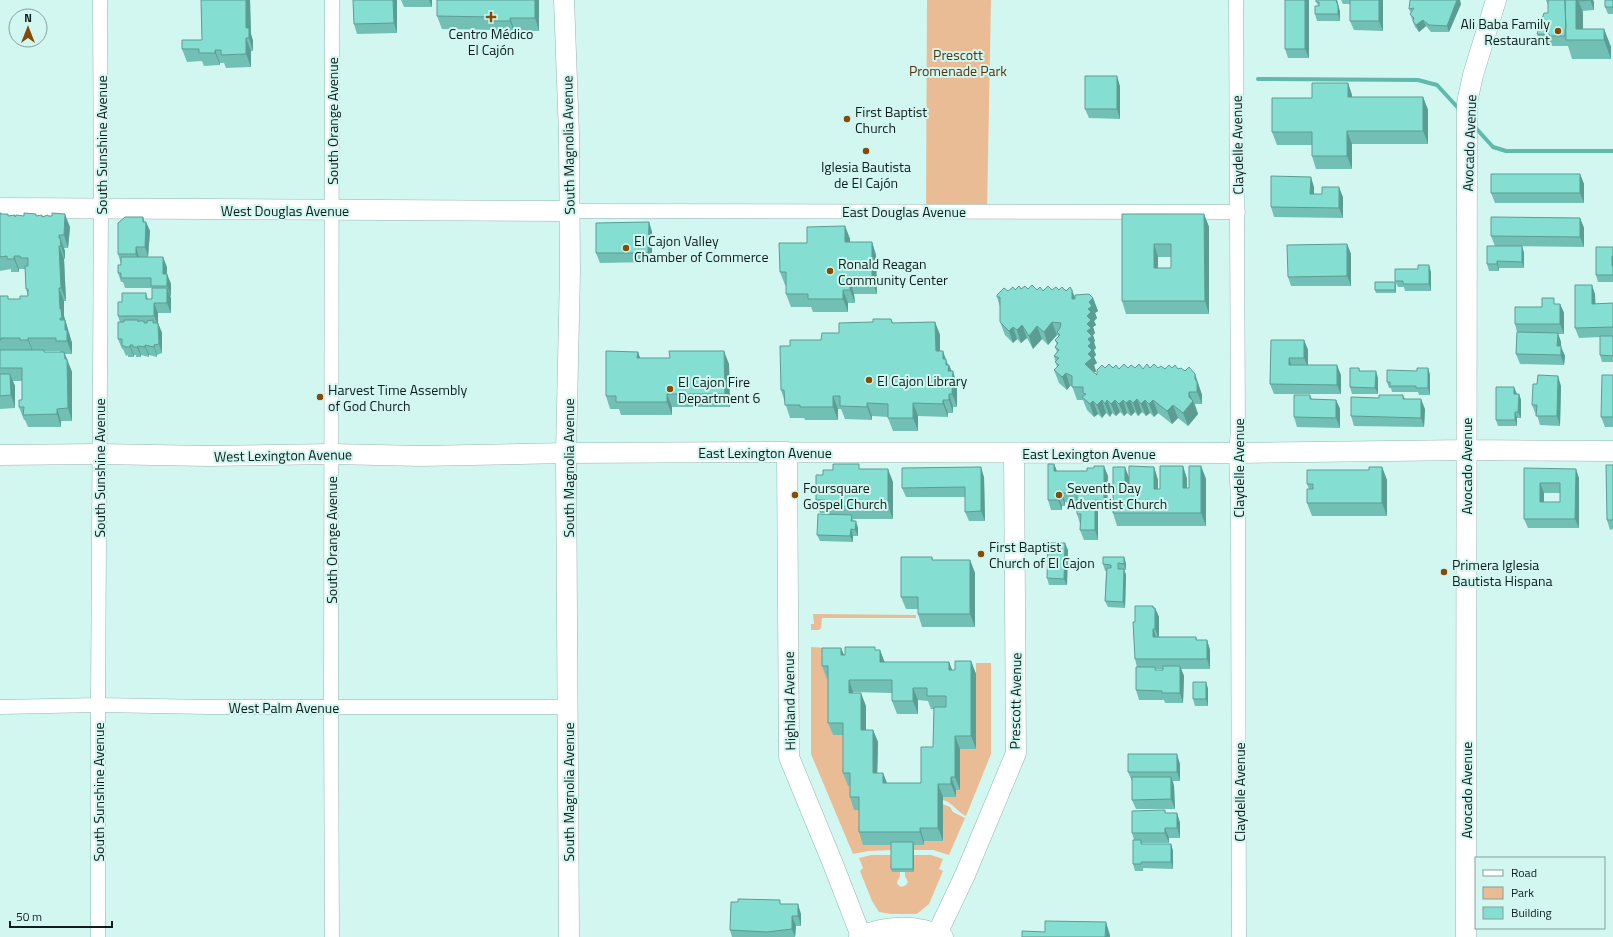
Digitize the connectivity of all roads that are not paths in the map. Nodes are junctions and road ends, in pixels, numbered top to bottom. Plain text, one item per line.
1 (100, 0) edge
2 (332, 0) edge
3 (564, 0) edge
4 (1236, 0) edge
5 (1496, 0) edge
6 (0, 208) edge
7 (101, 209) junction
8 (332, 210) junction
9 (569, 211) junction
10 (1238, 212) junction
11 (1467, 450) junction
12 (1613, 451) edge
13 (787, 452) junction
14 (566, 453) junction
15 (1014, 453) junction
16 (1236, 453) junction
17 (99, 454) junction
18 (332, 454) junction
19 (0, 455) edge
20 (98, 705) junction
21 (0, 707) edge
22 (331, 708) junction
23 (567, 708) junction
24 (940, 935) edge
25 (98, 937) edge
26 (332, 937) edge
27 (569, 937) edge
28 (860, 937) edge
29 (1239, 937) edge
30 (1466, 937) edge

1 - 7 street, South Sunshine Avenue
2 - 8 street, South Orange Avenue
3 - 9 street, South Magnolia Avenue
4 - 10 street, Claydelle Avenue
5 - 11 street, Avocado Avenue
6 - 7 street, West Douglas Avenue
7 - 8 street, West Douglas Avenue
7 - 17 street, South Sunshine Avenue
8 - 9 street, West Douglas Avenue
8 - 18 street, South Orange Avenue
9 - 10 street, East Douglas Avenue
9 - 14 street, South Magnolia Avenue
10 - 16 street, Claydelle Avenue
11 - 12 street, East Lexington Avenue
11 - 16 street, East Lexington Avenue
11 - 30 street, Avocado Avenue
13 - 14 street, East Lexington Avenue
13 - 15 street, East Lexington Avenue
13 - 28 street, Highland Avenue
14 - 18 street, West Lexington Avenue
14 - 23 street, South Magnolia Avenue
15 - 16 street, East Lexington Avenue
15 - 24 street, Prescott Avenue
16 - 29 street, Claydelle Avenue
17 - 18 street, West Lexington Avenue
17 - 19 street, West Lexington Avenue
17 - 20 street, South Sunshine Avenue
18 - 22 street, South Orange Avenue
20 - 21 street, West Palm Avenue
20 - 22 street, West Palm Avenue
20 - 25 street, South Sunshine Avenue
22 - 23 street, West Palm Avenue
22 - 26 street, South Orange Avenue
23 - 27 street, South Magnolia Avenue
24 - 28 street

